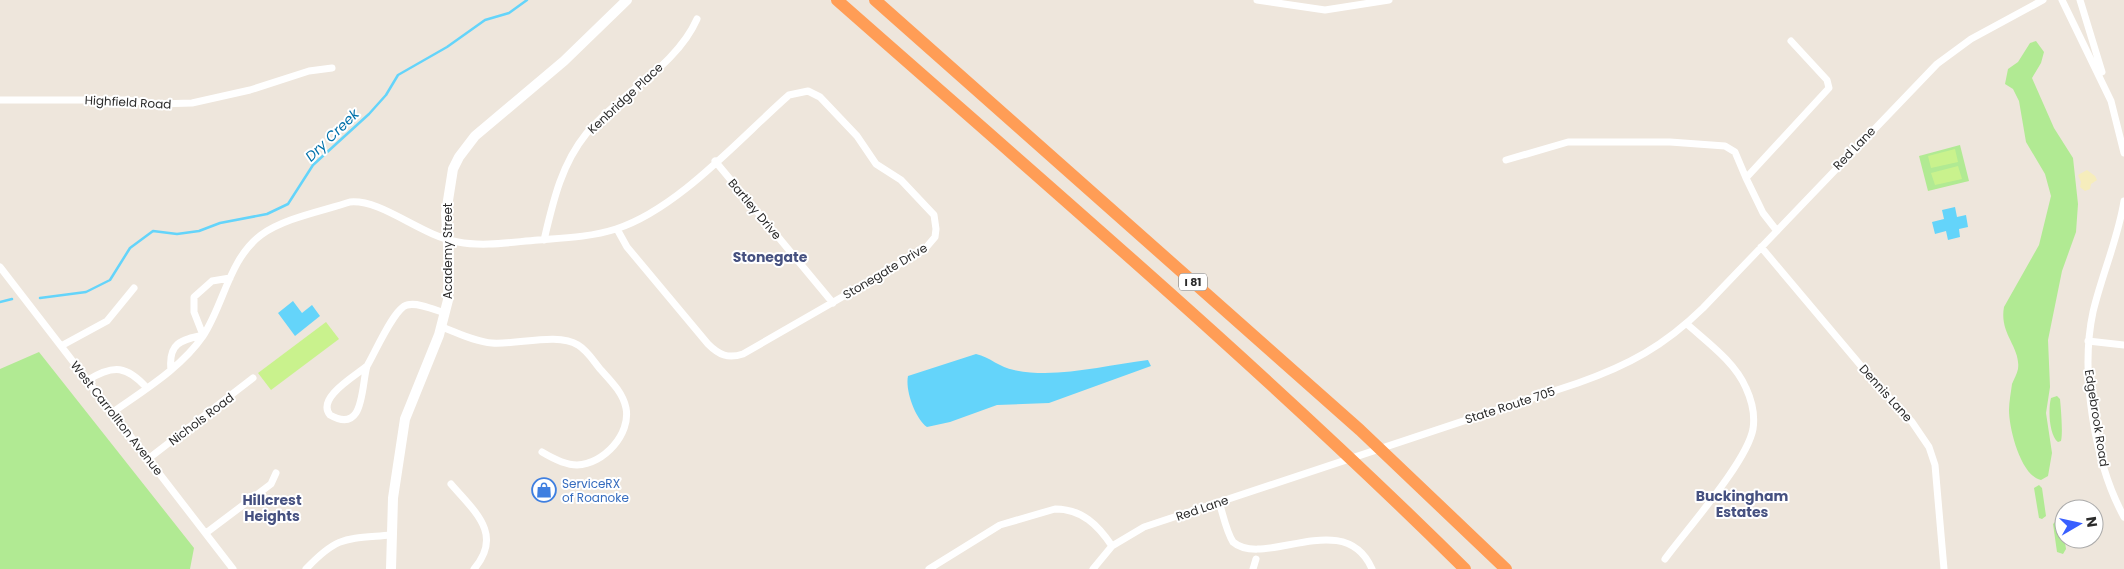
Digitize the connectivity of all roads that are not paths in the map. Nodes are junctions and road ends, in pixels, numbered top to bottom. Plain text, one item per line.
1 (627, 0) edge
2 (836, 0) edge
3 (875, 0) edge
4 (1257, 0) edge
5 (1389, 0) edge
6 (2043, 0) edge
7 (2062, 0) edge
8 (2080, 0) edge
9 (697, 19) dead end
10 (1791, 41) dead end
11 (332, 68) dead end
12 (0, 100) edge
13 (2110, 101) junction
14 (2124, 153) edge
15 (1506, 160) dead end
16 (715, 162) junction
17 (1746, 178) junction
18 (2124, 201) edge
19 (617, 229) junction
20 (1777, 231) junction
21 (447, 240) junction
22 (544, 240) junction
23 (1761, 247) junction
24 (0, 267) edge
25 (230, 278) junction
26 (134, 288) dead end
27 (833, 303) junction
28 (446, 313) junction
29 (1687, 324) junction
30 (442, 327) junction
31 (203, 335) junction
32 (2088, 341) junction
33 (2124, 344) edge
34 (61, 346) junction
35 (367, 366) junction
36 (171, 370) junction
37 (253, 378) dead end
38 (88, 380) junction
39 (147, 388) junction
40 (113, 412) junction
41 (542, 452) dead end
42 (148, 459) junction
43 (1323, 467) joint
44 (276, 473) dead end
45 (451, 484) dead end
46 (1219, 502) junction
47 (2124, 516) edge
48 (206, 533) junction
49 (391, 535) junction
50 (1112, 546) junction
51 (1313, 549) dead end
52 (1665, 559) dead end
53 (233, 569) edge
54 (306, 569) edge
55 (391, 569) edge
56 (474, 569) edge
57 (929, 569) edge
58 (1093, 569) edge
59 (1253, 569) edge
60 (1372, 569) edge
61 (1465, 569) edge
62 (1506, 569) edge
63 (1944, 569) edge

1 - 21 street, Academy Street
2 - 61 highway, I 81
3 - 62 highway, I 81
4 - 5 street
6 - 20 street, Red Lane
7 - 13 street
8 - 13 street
9 - 22 street, Kenbridge Place
10 - 17 street
11 - 12 street, Highfield Road
13 - 14 street
15 - 17 street
16 - 19 street, Stonegate Drive
16 - 27 street, Bartley Drive
16 - 27 street, Stonegate Drive
17 - 20 street
18 - 32 street, Edgebrook Road
19 - 22 street, Stonegate Drive
19 - 27 street, Stonegate Drive
20 - 23 street, Red Lane
21 - 22 street, Stonegate Drive
21 - 25 street, Stonegate Drive
21 - 28 street, Academy Street
23 - 29 street, Red Lane
23 - 63 street, Dennis Lane
24 - 34 street, West Carrollton Avenue
25 - 31 street, Stonegate Drive
25 - 31 street
26 - 34 street
28 - 30 street, Academy Street
28 - 35 street
29 - 43 street, State Route 705
29 - 52 street
30 - 41 street
30 - 49 street, Academy Street
31 - 36 street, Stonegate Drive
31 - 36 street
32 - 33 street
32 - 47 street, Edgebrook Road
34 - 38 street, West Carrollton Avenue
35 - 35 street
36 - 39 street, Stonegate Drive
37 - 42 street, Nichols Road
38 - 39 street
38 - 40 street, West Carrollton Avenue
39 - 40 street, Stonegate Drive
40 - 42 street, West Carrollton Avenue
42 - 48 street, West Carrollton Avenue
43 - 46 street, Red Lane
44 - 48 street
45 - 56 street
46 - 50 street, Red Lane
46 - 59 street
48 - 53 street, West Carrollton Avenue
49 - 54 street
49 - 55 street, Academy Street
50 - 57 street
50 - 58 street, Red Lane
51 - 60 street

